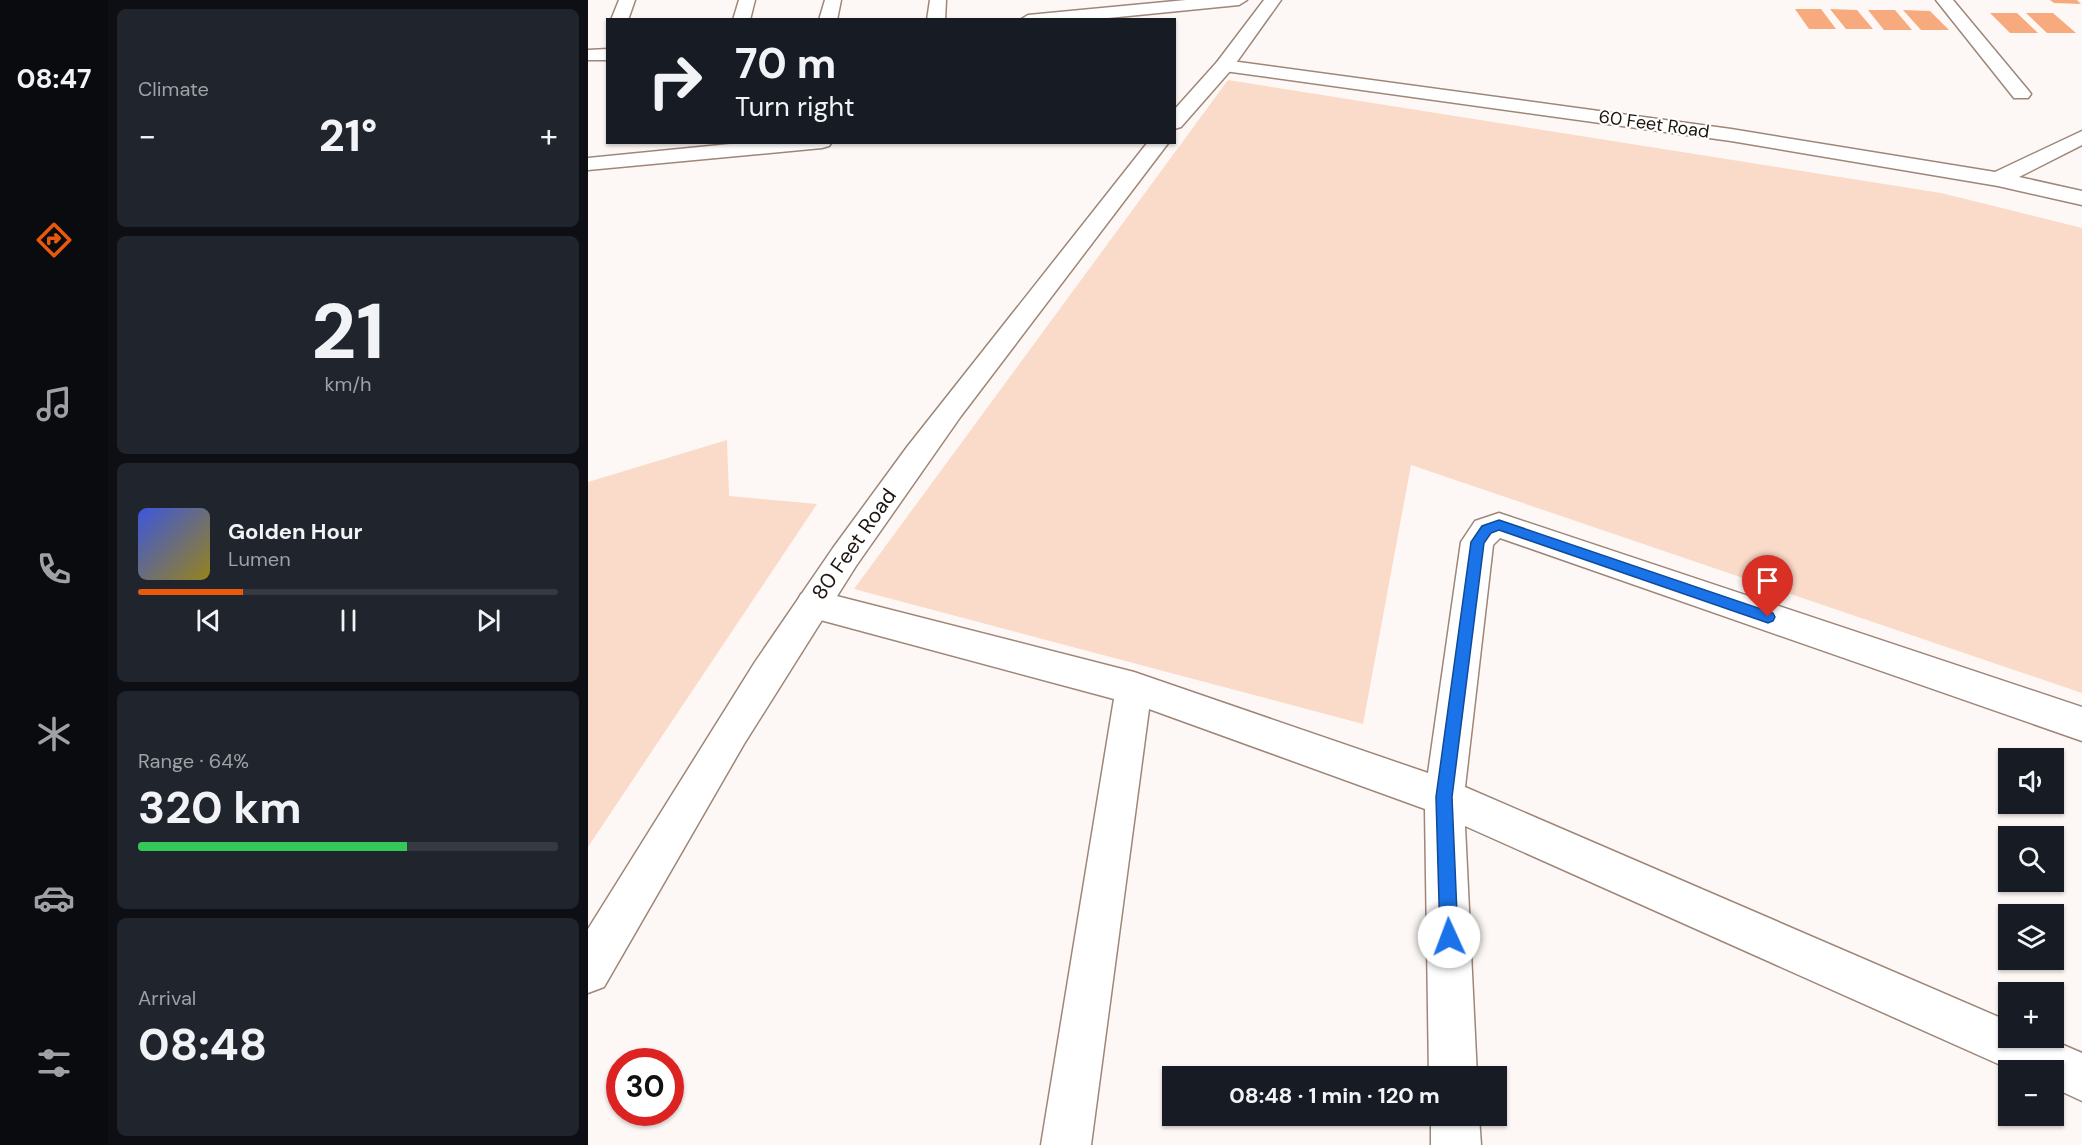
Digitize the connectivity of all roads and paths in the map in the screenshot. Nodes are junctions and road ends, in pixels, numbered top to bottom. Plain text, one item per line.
1 (627, 0) edge
2 (747, 0) edge
3 (833, 0) edge
4 (938, 0) edge
5 (1048, 0) edge
6 (1239, 0) edge
7 (1273, 0) edge
8 (1944, 0) edge
9 (620, 18) edge
10 (742, 18) edge
11 (828, 18) edge
12 (936, 18) edge
13 (1050, 18) joint
14 (1224, 66) junction
15 (2021, 94) dead end
16 (1179, 114) edge
17 (2082, 137) edge
18 (801, 144) edge
19 (1157, 144) edge
20 (588, 164) edge
21 (1998, 178) junction
22 (2082, 198) edge
23 (813, 604) junction
24 (1134, 688) junction
25 (2082, 724) edge
26 (1444, 797) junction
27 (588, 971) edge
28 (1453, 1066) edge
29 (2082, 1077) edge
30 (1455, 1126) edge
31 (1066, 1145) edge
32 (1456, 1145) edge

1 - 9 street
2 - 10 street
3 - 11 street
4 - 12 street
5 - 13 street
6 - 13 street
7 - 14 street
8 - 15 street
14 - 16 street
14 - 21 street, 60 Feet Road
17 - 21 street
18 - 20 street
19 - 23 street, 80 Feet Road
21 - 22 street, 60 Feet Road
23 - 24 street
23 - 27 street, 80 Feet Road
24 - 26 street
24 - 31 street
25 - 26 street
26 - 28 street
26 - 29 street
30 - 32 street

